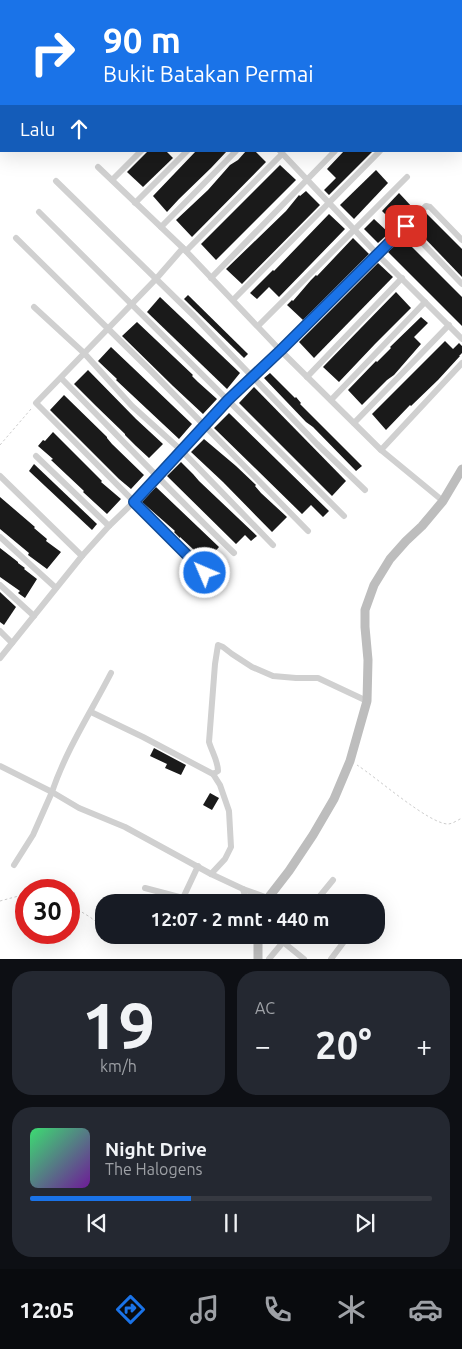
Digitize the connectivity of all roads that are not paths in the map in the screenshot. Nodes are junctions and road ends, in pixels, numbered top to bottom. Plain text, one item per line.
1 (140, 152) edge
2 (186, 152) edge
3 (235, 152) edge
4 (281, 152) edge
5 (334, 152) edge
6 (379, 152) edge
7 (98, 167) dead end
8 (407, 177) dead end
9 (112, 180) junction
10 (307, 180) junction
11 (56, 181) dead end
12 (135, 203) junction
13 (329, 203) junction
14 (39, 212) dead end
15 (406, 226) junction
16 (161, 227) junction
17 (354, 229) junction
18 (16, 238) dead end
19 (462, 240) edge
20 (184, 250) junction
21 (378, 254) junction
22 (211, 278) junction
23 (402, 278) junction
24 (156, 279) junction
25 (462, 284) edge
26 (233, 300) junction
27 (425, 302) junction
28 (131, 304) junction
29 (34, 307) dead end
30 (448, 325) junction
31 (258, 326) junction
32 (107, 329) junction
33 (462, 339) edge
34 (281, 350) junction
35 (84, 353) junction
36 (462, 363) edge
37 (253, 376) junction
38 (307, 377) junction
39 (61, 378) junction
40 (228, 400) junction
41 (331, 400) junction
42 (354, 424) junction
43 (204, 427) junction
44 (381, 450) junction
45 (182, 451) junction
46 (36, 456) dead end
47 (462, 469) edge
48 (0, 476) edge
49 (158, 477) junction
50 (365, 490) dead end
51 (443, 501) junction
52 (134, 502) junction
53 (344, 516) dead end
54 (109, 526) junction
55 (308, 531) dead end
56 (0, 537) edge
57 (273, 544) dead end
58 (234, 553) dead end
59 (82, 556) junction
60 (205, 573) dead end
61 (0, 585) edge
62 (56, 588) junction
63 (34, 616) junction
64 (0, 631) edge
65 (12, 643) junction
66 (0, 658) edge
67 (111, 673) dead end
68 (366, 701) junction
69 (91, 712) junction
70 (0, 766) edge
71 (213, 774) junction
72 (52, 792) junction
73 (14, 865) dead end
74 (198, 866) junction
75 (211, 874) junction
76 (333, 880) dead end
77 (145, 888) road end
78 (243, 889) junction
79 (245, 894) edge
80 (253, 894) edge
81 (271, 894) edge
82 (322, 894) edge
83 (258, 944) edge
84 (281, 944) edge
85 (285, 944) edge
86 (342, 944) edge
87 (258, 959) edge
88 (269, 959) edge
89 (304, 959) edge
90 (331, 959) edge

1 - 9 street
2 - 12 street
3 - 16 street
4 - 10 street
4 - 20 street
5 - 10 street
6 - 13 street
7 - 9 street
8 - 17 street
9 - 12 street
10 - 13 street
10 - 22 street
11 - 24 street
12 - 16 street
13 - 17 street
13 - 26 street
14 - 28 street
15 - 19 street
15 - 21 street
15 - 25 street
16 - 20 street
17 - 21 street
17 - 31 street
18 - 32 street
20 - 22 street
20 - 24 street
21 - 23 street
21 - 34 street
22 - 26 street
23 - 27 street
23 - 38 street
24 - 28 street
24 - 37 street
26 - 31 street
27 - 30 street
27 - 41 street
28 - 32 street
28 - 40 street
29 - 35 street
30 - 33 street
30 - 42 street
31 - 34 street
32 - 35 street
32 - 43 street
34 - 37 street
34 - 38 street
35 - 39 street
35 - 45 street
36 - 44 street
37 - 40 street
37 - 50 street
38 - 41 street
39 - 49 street
39 - 52 street
40 - 43 street
40 - 53 street
41 - 42 street
42 - 44 street
43 - 45 street
43 - 55 street
44 - 51 street
45 - 49 street
45 - 57 street
46 - 54 street
47 - 51 street
48 - 59 street
49 - 52 street
49 - 58 street
51 - 68 street
52 - 54 street
52 - 60 street
54 - 59 street
56 - 62 street
59 - 62 street
61 - 63 street
62 - 63 street
63 - 65 street
64 - 65 street
65 - 66 street
67 - 69 street
68 - 71 street
68 - 81 street
69 - 71 street
69 - 72 street
70 - 72 street
71 - 75 street
72 - 73 street
72 - 74 street
74 - 75 street
74 - 77 street
75 - 78 street
76 - 82 street
78 - 79 street
78 - 80 street
83 - 87 street
84 - 88 street
85 - 89 street
86 - 90 street

